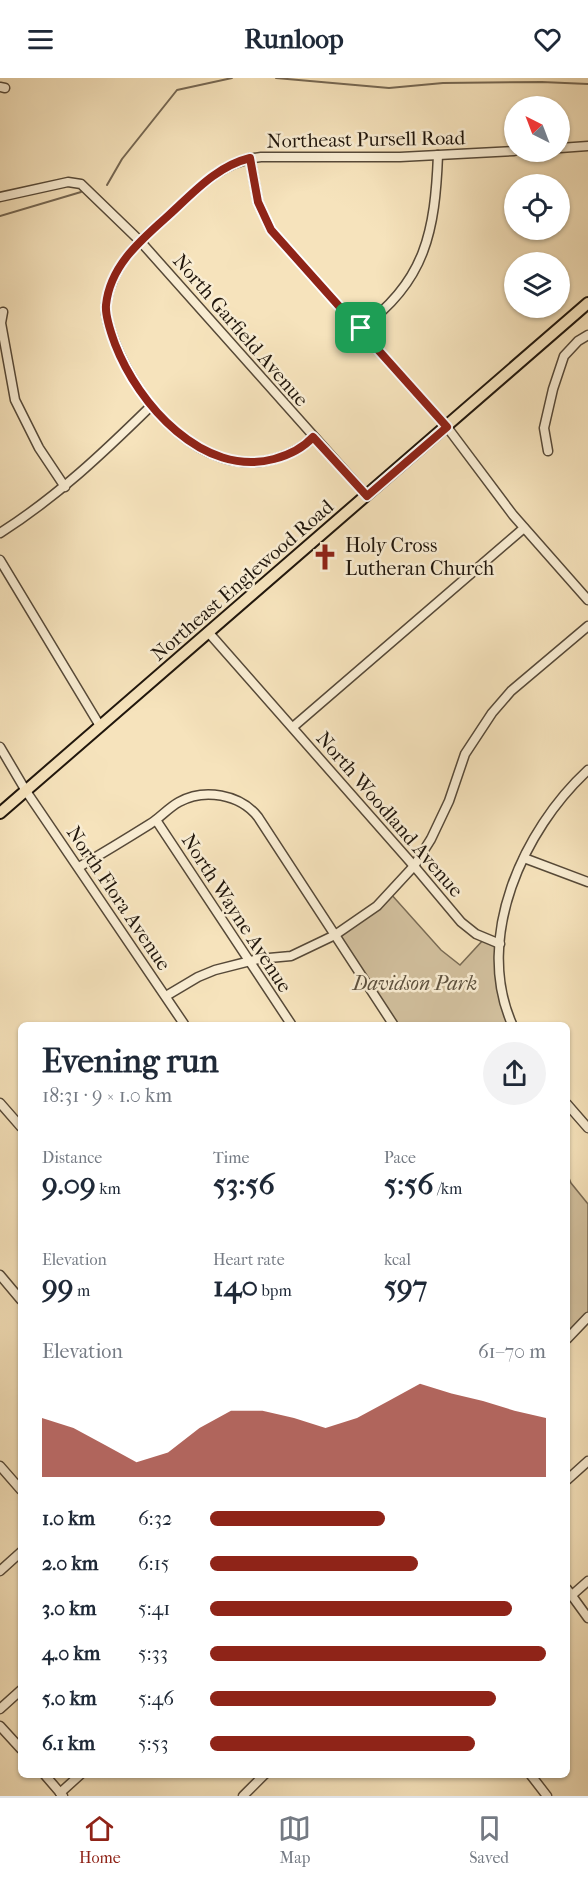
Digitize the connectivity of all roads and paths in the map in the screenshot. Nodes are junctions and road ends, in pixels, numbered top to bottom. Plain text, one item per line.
1 (588, 146) edge
2 (570, 147) edge
3 (504, 151) edge
4 (438, 155) junction
5 (250, 158) junction
6 (0, 197) edge
7 (140, 241) junction
8 (588, 303) edge
9 (3, 312) dead end
10 (361, 328) junction
11 (588, 335) edge
12 (152, 406) junction
13 (447, 427) junction
14 (313, 437) junction
15 (548, 450) dead end
16 (65, 487) junction
17 (367, 496) junction
18 (524, 528) junction
19 (0, 533) edge
20 (0, 560) edge
21 (588, 600) edge
22 (588, 626) edge
23 (209, 633) junction
24 (100, 726) junction
25 (293, 727) junction
26 (0, 747) edge
27 (588, 770) edge
28 (26, 791) junction
29 (0, 813) edge
30 (156, 820) junction
31 (524, 858) junction
32 (414, 866) junction
33 (79, 867) junction
34 (588, 882) edge
35 (335, 935) junction
36 (500, 944) junction
37 (248, 961) junction
38 (166, 996) junction
39 (183, 1022) edge
40 (290, 1022) edge
41 (392, 1022) edge
42 (511, 1022) edge
43 (0, 1103) edge
44 (570, 1107) edge
45 (18, 1124) edge
46 (588, 1128) edge
47 (0, 1275) edge
48 (18, 1296) edge
49 (588, 1317) edge
50 (570, 1336) edge
51 (588, 1461) edge
52 (0, 1466) edge
53 (570, 1476) edge
54 (18, 1487) edge
55 (18, 1555) edge
56 (0, 1571) edge
57 (588, 1581) edge
58 (570, 1591) edge
59 (570, 1593) edge
60 (588, 1618) edge
61 (18, 1693) edge
62 (0, 1709) edge
63 (0, 1726) edge
64 (18, 1746) edge
65 (48, 1778) edge
66 (77, 1778) edge
67 (261, 1778) edge
68 (533, 1778) edge
69 (62, 1794) edge
70 (243, 1796) edge
71 (547, 1796) edge

1 - 2 street
3 - 4 street, Northeast Pursell Road
4 - 5 street, Northeast Pursell Road
4 - 10 street
5 - 7 street, Northeast Pursell Road
5 - 10 street
6 - 7 street, North Garfield Avenue
7 - 12 street, Northeast Pursell Road
7 - 14 street, North Garfield Avenue
8 - 13 main road, Northeast Englewood Road
9 - 16 street
10 - 13 street
11 - 15 street
12 - 14 street, Northeast Pursell Road
12 - 16 street
13 - 17 main road, Northeast Englewood Road
13 - 18 street
14 - 17 street, North Garfield Avenue
16 - 19 street
17 - 23 main road, Northeast Englewood Road
18 - 21 street
18 - 25 street
20 - 24 street
22 - 32 street
23 - 24 main road, Northeast Englewood Road
23 - 25 street, North Woodland Avenue
24 - 28 main road, Northeast Englewood Road
25 - 32 street, North Woodland Avenue
26 - 28 street, North Flora Avenue
27 - 31 street
28 - 29 main road, Northeast Englewood Road
28 - 33 street, North Flora Avenue
30 - 33 street
30 - 35 street
30 - 37 street, North Wayne Avenue
31 - 34 street
31 - 36 street
32 - 35 street
32 - 36 street, North Woodland Avenue
33 - 38 street, North Flora Avenue
35 - 37 street
35 - 41 street
36 - 42 street
37 - 38 street
37 - 40 street, North Wayne Avenue
38 - 39 street, North Flora Avenue
43 - 45 street
44 - 46 street
47 - 48 street
49 - 50 street
51 - 53 street
52 - 54 street
55 - 56 street
57 - 58 street
59 - 60 street
61 - 62 street
63 - 64 street
65 - 69 street
66 - 69 street
67 - 70 street
68 - 71 street

